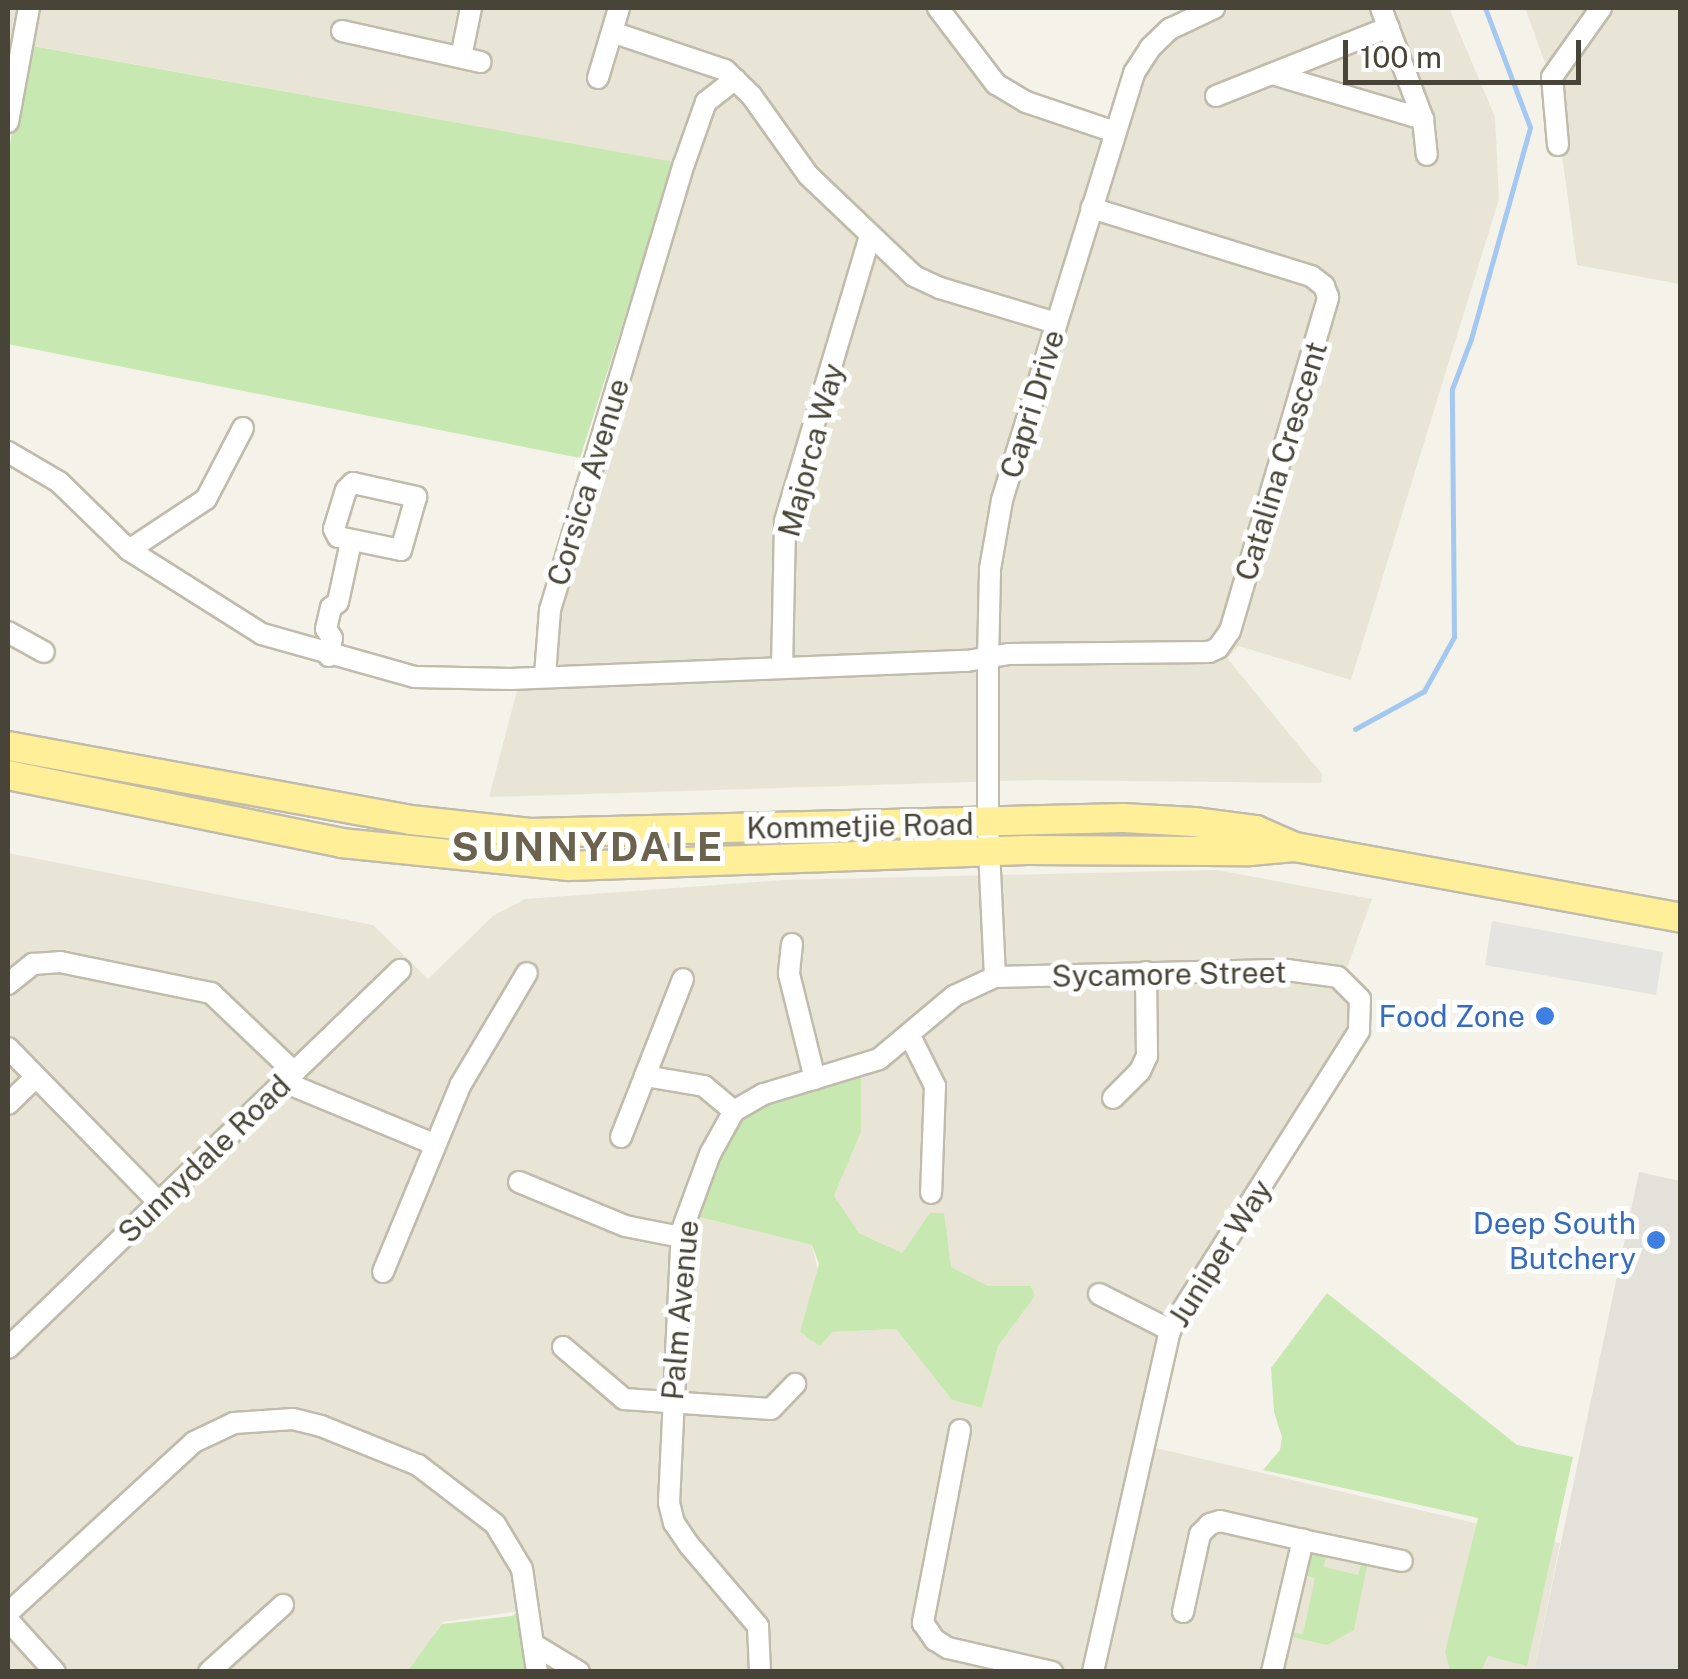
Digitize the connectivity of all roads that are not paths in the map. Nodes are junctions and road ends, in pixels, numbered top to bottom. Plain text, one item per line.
1 (471, 8) edge
2 (620, 8) edge
3 (938, 8) edge
4 (1214, 8) edge
5 (1599, 9) edge
6 (21, 16) edge
7 (1385, 17) edge
8 (342, 32) dead end
9 (612, 32) junction
10 (1272, 74) junction
11 (598, 78) dead end
12 (735, 78) junction
13 (1216, 96) dead end
14 (1423, 119) junction
15 (8, 122) edge
16 (1115, 132) junction
17 (1558, 145) dead end
18 (1427, 156) dead end
19 (1091, 208) junction
20 (870, 236) junction
21 (1056, 323) junction
22 (243, 428) dead end
23 (8, 452) edge
24 (350, 542) dead end
25 (128, 550) junction
26 (8, 632) edge
27 (330, 647) junction
28 (44, 652) dead end
29 (988, 660) junction
30 (782, 668) junction
31 (545, 674) junction
32 (8, 746) edge
33 (8, 775) edge
34 (988, 823) junction
35 (1295, 847) junction
36 (990, 852) junction
37 (1680, 918) edge
38 (792, 944) dead end
39 (400, 970) dead end
40 (1146, 972) junction
41 (527, 973) dead end
42 (995, 977) junction
43 (684, 980) dead end
44 (1342, 980) joint
45 (8, 984) edge
46 (910, 1036) junction
47 (8, 1048) edge
48 (645, 1076) junction
49 (36, 1077) junction
50 (289, 1077) junction
51 (815, 1079) junction
52 (1113, 1098) dead end
53 (8, 1104) edge
54 (734, 1111) junction
55 (621, 1137) dead end
56 (434, 1144) junction
57 (519, 1182) dead end
58 (932, 1193) dead end
59 (159, 1203) junction
60 (682, 1237) junction
61 (383, 1272) dead end
62 (1100, 1294) dead end
63 (1170, 1330) junction
64 (8, 1348) edge
65 (562, 1348) dead end
66 (795, 1384) dead end
67 (671, 1404) junction
68 (960, 1430) dead end
69 (1303, 1540) junction
70 (1402, 1561) dead end
71 (283, 1605) dead end
72 (1183, 1612) dead end
73 (8, 1616) edge
74 (533, 1644) junction
75 (56, 1672) edge
76 (209, 1672) edge
77 (537, 1672) edge
78 (579, 1672) edge
79 (760, 1672) edge
80 (1052, 1672) edge
81 (1093, 1672) edge
82 (1272, 1672) edge

1 - 8 street
2 - 9 street
3 - 16 street
4 - 16 street, Capri Drive
5 - 17 street
6 - 15 street
7 - 10 street
7 - 14 street
9 - 11 street
9 - 12 street
10 - 13 street
10 - 14 street
12 - 20 street
12 - 31 street, Corsica Avenue
14 - 18 street
16 - 19 street, Capri Drive
19 - 21 street, Capri Drive
19 - 29 street, Catalina Crescent
20 - 21 street
20 - 30 street, Majorca Way
21 - 29 street, Capri Drive
22 - 25 street
23 - 25 street
24 - 27 street
25 - 27 street
26 - 28 street
27 - 31 street
29 - 30 street
29 - 34 street, Capri Drive
30 - 31 street
32 - 34 main road, Kommetjie Road
33 - 36 main road, Kommetjie Road
34 - 35 main road, Kommetjie Road
34 - 36 street, Capri Drive
35 - 36 main road, Kommetjie Road
35 - 37 main road, Kommetjie Road
36 - 42 street
38 - 51 street
39 - 50 street, Sunnydale Road
40 - 42 street, Sycamore Street
40 - 44 street, Sycamore Street
40 - 52 street
41 - 56 street
42 - 46 street
43 - 48 street
44 - 63 street, Juniper Way
45 - 50 street
46 - 51 street
46 - 58 street
47 - 49 street
48 - 54 street
48 - 55 street
49 - 53 street
49 - 59 street
50 - 56 street
50 - 59 street, Sunnydale Road
51 - 54 street
54 - 60 street, Palm Avenue
56 - 61 street
57 - 60 street
59 - 64 street, Sunnydale Road
60 - 67 street, Palm Avenue
62 - 63 street
63 - 81 street, Juniper Way
65 - 67 street
66 - 67 street
67 - 79 street, Palm Avenue
68 - 80 street
69 - 70 street
69 - 72 street
69 - 82 street
71 - 76 street
73 - 74 street
73 - 75 street
74 - 77 street
74 - 78 street

